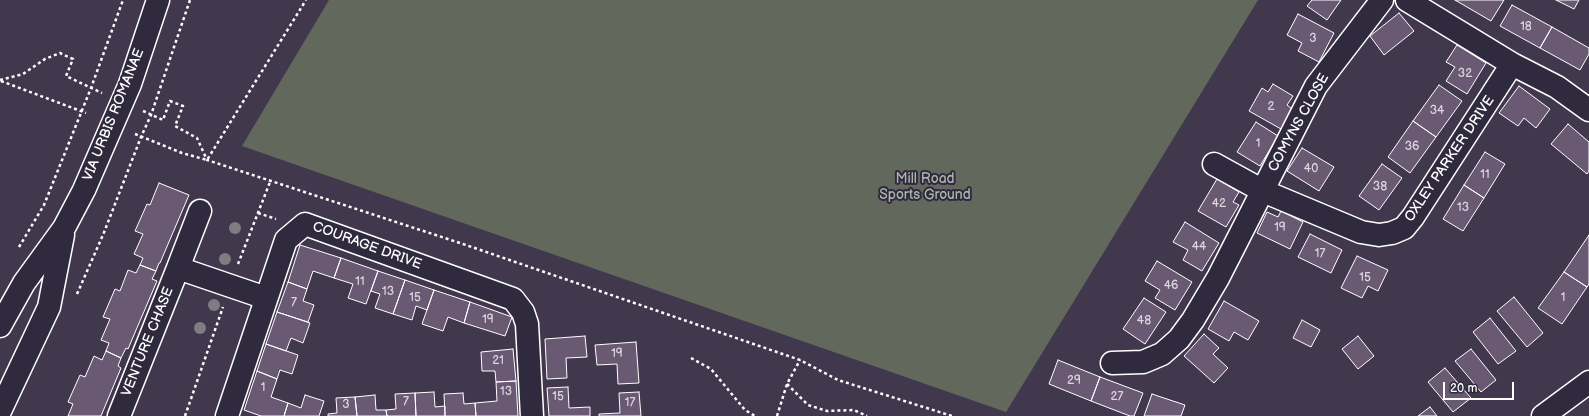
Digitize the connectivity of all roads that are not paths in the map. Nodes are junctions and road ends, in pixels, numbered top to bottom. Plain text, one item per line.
1 (158, 0) edge
2 (1382, 0) edge
3 (1407, 0) edge
4 (1512, 64) junction
5 (1589, 110) edge
6 (1214, 164) dead end
7 (1263, 190) junction
8 (200, 211) dead end
9 (64, 228) junction
10 (178, 268) junction
11 (266, 298) junction
12 (0, 326) edge
13 (1112, 363) dead end
14 (1589, 382) edge
15 (0, 411) edge
16 (119, 416) edge
17 (227, 416) edge
18 (532, 416) edge
19 (1543, 416) edge

1 - 9 street, VIA URBIS ROMANAE
2 - 7 street, COMYNS CLOSE
3 - 4 street
4 - 5 street
4 - 7 street, OXLEY PARKER DRIVE
6 - 7 street, OXLEY PARKER DRIVE
7 - 13 street
8 - 10 street, VENTURE CHASE
9 - 12 street, VIA URBIS ROMANAE
9 - 15 street, VIA URBIS ROMANAE
10 - 11 street
10 - 16 street, VENTURE CHASE
11 - 17 street, COURAGE DRIVE
11 - 18 street, COURAGE DRIVE
14 - 19 street

